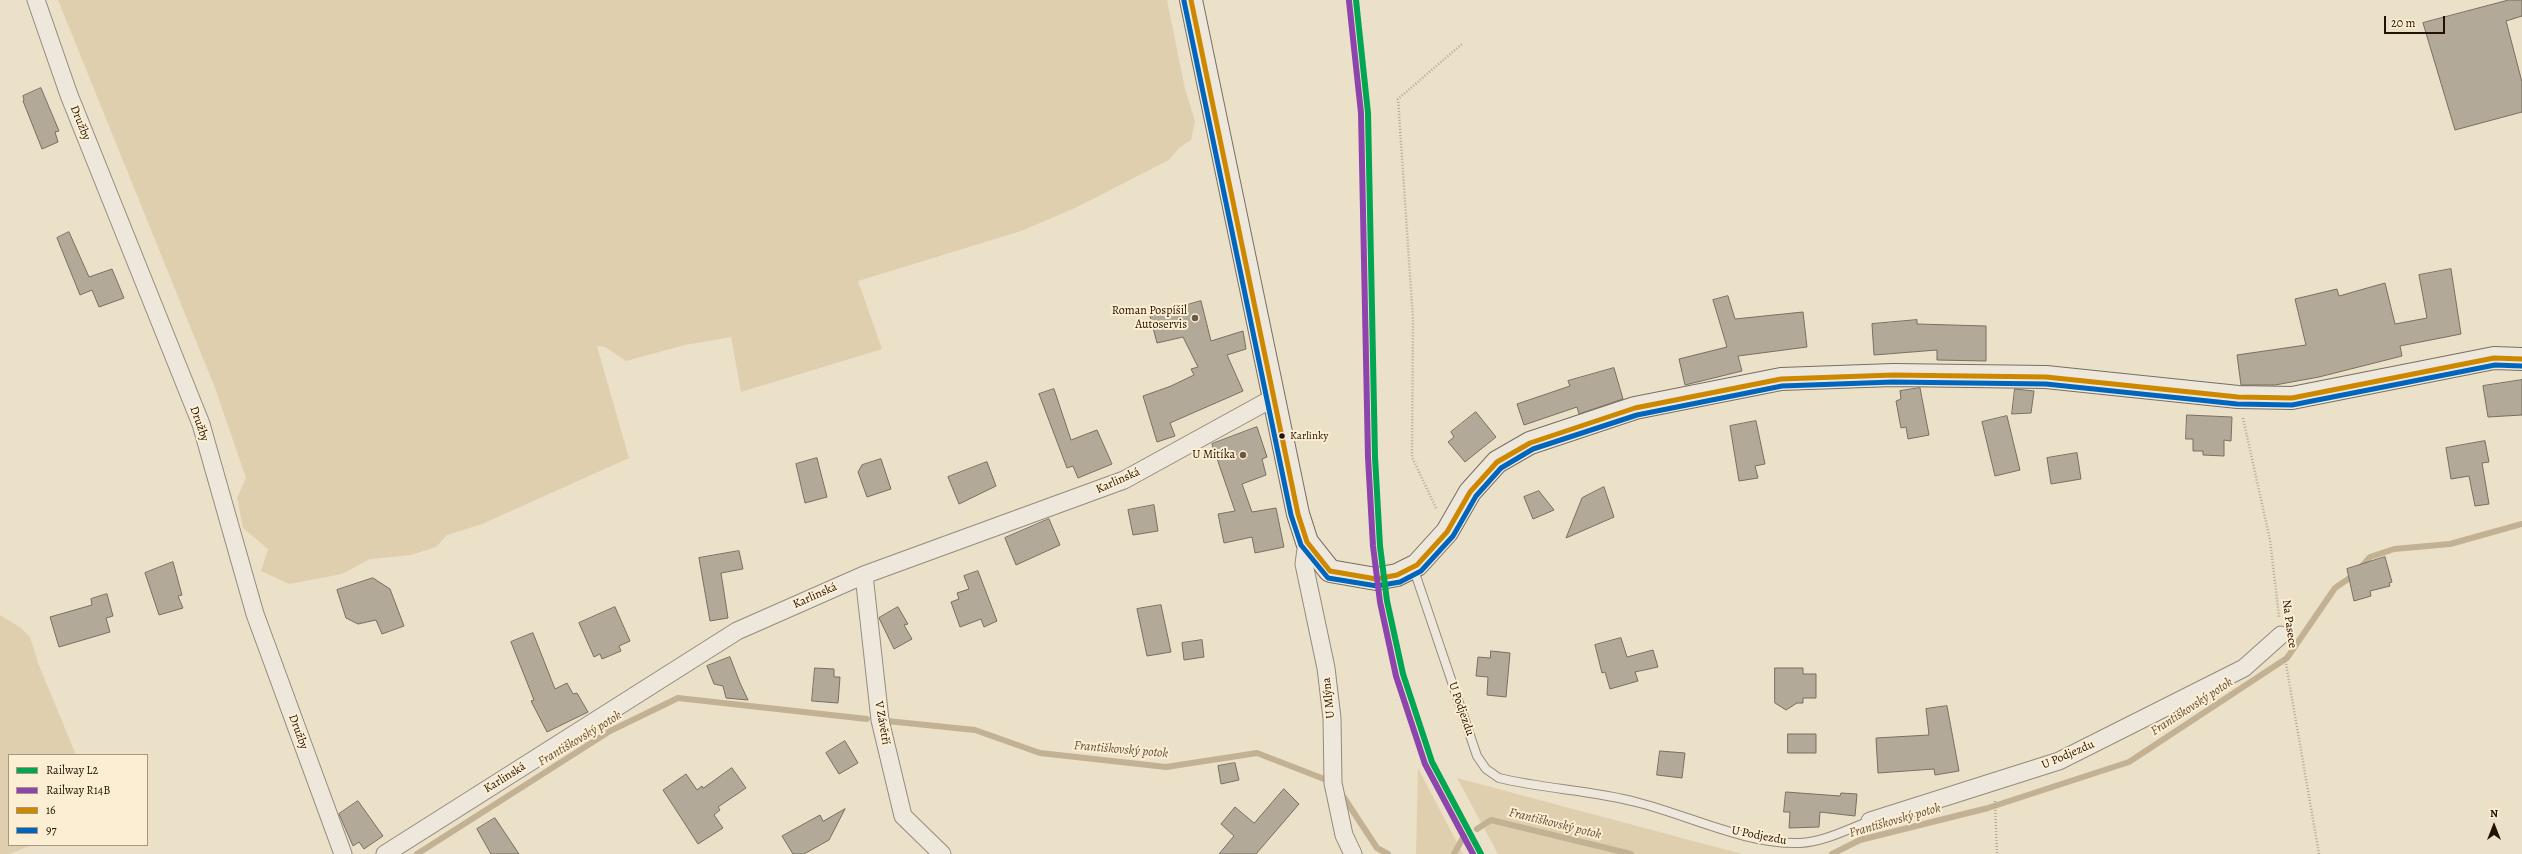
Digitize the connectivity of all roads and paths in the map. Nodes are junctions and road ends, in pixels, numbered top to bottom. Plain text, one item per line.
1 (36, 0) edge
2 (1191, 0) edge
3 (1462, 44) dead end
4 (2522, 359) edge
5 (1274, 397) junction
6 (2238, 397) junction
7 (1446, 532) junction
8 (1307, 542) junction
9 (1413, 567) junction
10 (864, 575) junction
11 (2281, 635) junction
12 (1996, 811) dead end
13 (1870, 821) joint
14 (343, 854) edge
15 (385, 854) edge
16 (942, 854) edge
17 (1353, 854) edge
18 (1997, 854) edge
19 (2319, 854) edge

1 - 14 street, Družby
2 - 5 street
3 - 7 path
4 - 6 street
5 - 8 street
5 - 10 street, Karlinská
6 - 7 street
6 - 11 path, Na Pasece
7 - 9 street
8 - 9 street
8 - 17 street, U Mlýna
9 - 13 lane, U Podjezdu
10 - 15 street, Karlinská
10 - 16 street, V Závětří
11 - 13 street, U Podjezdu
11 - 19 path, Na Pasece
12 - 18 path

